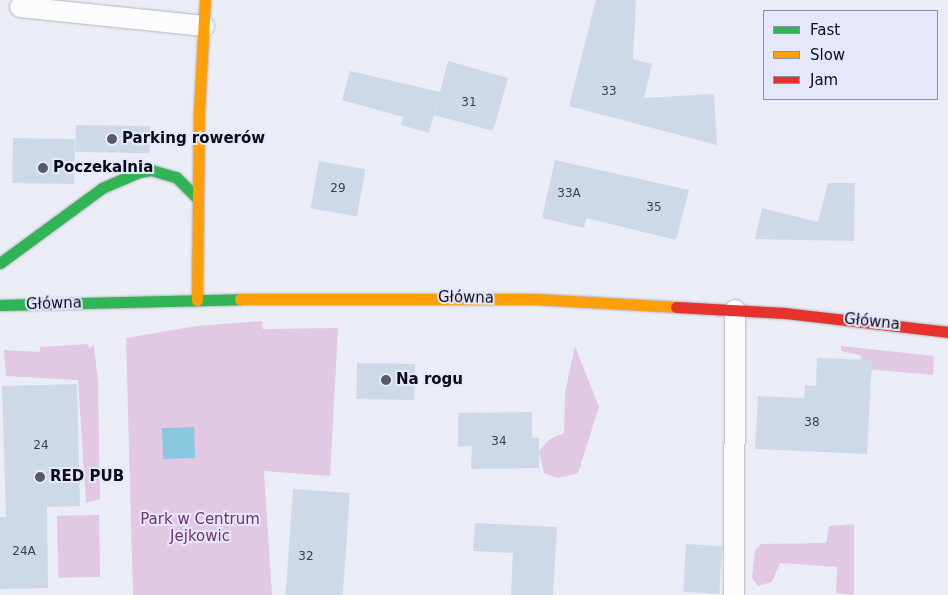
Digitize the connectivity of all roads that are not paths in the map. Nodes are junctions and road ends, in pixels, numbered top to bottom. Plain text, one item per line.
1 (206, 0) edge
2 (20, 7) dead end
3 (204, 26) junction
4 (198, 199) junction
5 (0, 263) edge
6 (197, 300) junction
7 (0, 305) edge
8 (735, 310) junction
9 (948, 332) edge
10 (734, 595) edge

1 - 3 street
2 - 3 lane
3 - 4 street
4 - 5 street
4 - 6 street
6 - 7 street, Główna
6 - 8 street, Główna
8 - 9 street, Główna
8 - 10 lane

